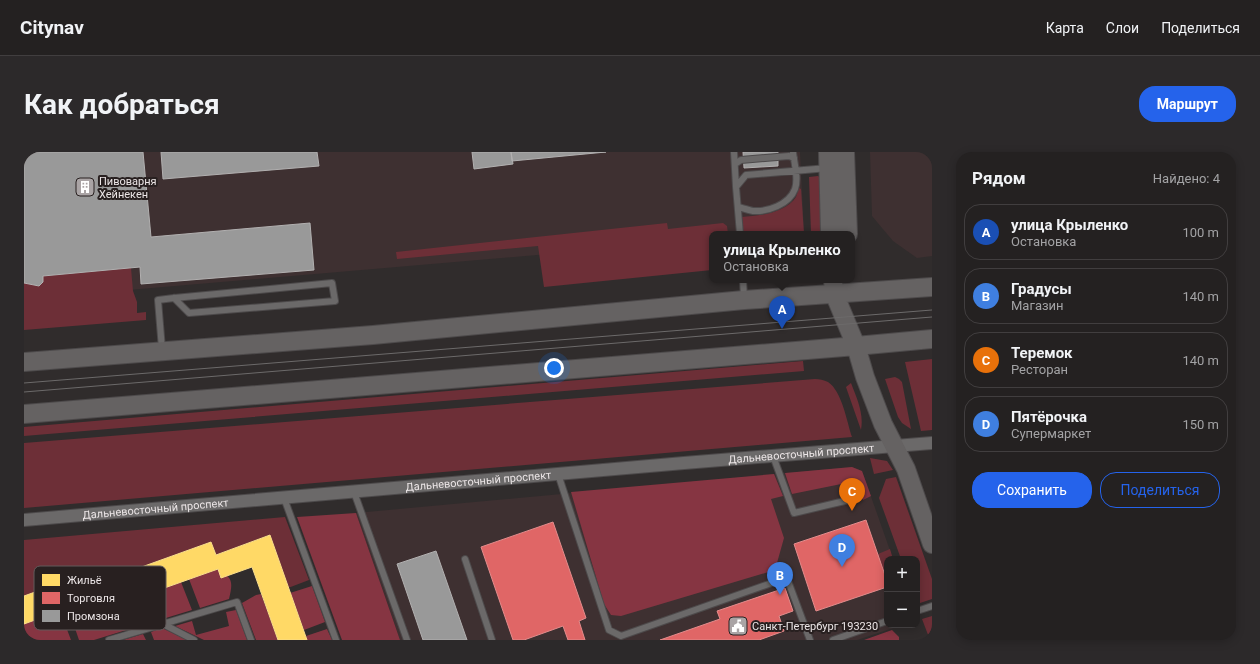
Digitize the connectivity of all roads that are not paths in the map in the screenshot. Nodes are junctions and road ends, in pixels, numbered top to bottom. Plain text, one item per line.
1 (734, 152) edge
2 (794, 155) edge
3 (837, 163) edge
4 (735, 164) junction
5 (795, 171) junction
6 (736, 187) junction
7 (738, 207) junction
8 (740, 231) edge
9 (830, 231) edge
10 (848, 231) edge
11 (743, 283) edge
12 (852, 286) edge
13 (834, 287) edge
14 (932, 287) edge
15 (174, 298) junction
16 (744, 300) junction
17 (932, 339) edge
18 (856, 346) junction
19 (162, 351) junction
20 (24, 362) edge
21 (24, 414) edge
22 (932, 443) edge
23 (894, 446) junction
24 (773, 456) junction
25 (558, 474) junction
26 (354, 492) junction
27 (284, 498) junction
28 (849, 500) dead end
29 (24, 520) edge
30 (932, 544) edge
31 (465, 559) dead end
32 (932, 606) edge
33 (920, 610) edge
34 (884, 622) edge
35 (166, 623) edge
36 (166, 626) edge
37 (143, 630) edge
38 (109, 640) edge
39 (194, 640) edge
40 (251, 640) edge
41 (336, 640) edge
42 (407, 640) edge
43 (492, 640) edge
44 (810, 640) edge
45 (833, 640) edge

1 - 4 lane
2 - 4 lane
2 - 5 lane
3 - 5 lane
3 - 9 main road
3 - 10 main road
4 - 6 lane
5 - 6 lane
5 - 7 lane
6 - 7 lane
7 - 8 lane
11 - 16 lane
12 - 13 main road
12 - 14 main road
12 - 18 main road
13 - 16 main road
13 - 18 main road
15 - 15 lane
15 - 19 lane
16 - 19 main road
17 - 18 main road
18 - 21 main road
18 - 23 main road
19 - 20 main road
22 - 23 street, Дальневосточный проспект
23 - 24 street, Дальневосточный проспект
23 - 30 main road
24 - 25 street, Дальневосточный проспект
24 - 28 lane
25 - 26 street, Дальневосточный проспект
25 - 44 lane
26 - 27 street, Дальневосточный проспект
26 - 42 lane
27 - 29 street, Дальневосточный проспект
27 - 41 lane
31 - 43 lane
32 - 33 lane
34 - 45 lane
35 - 40 lane
36 - 39 lane
37 - 38 lane

